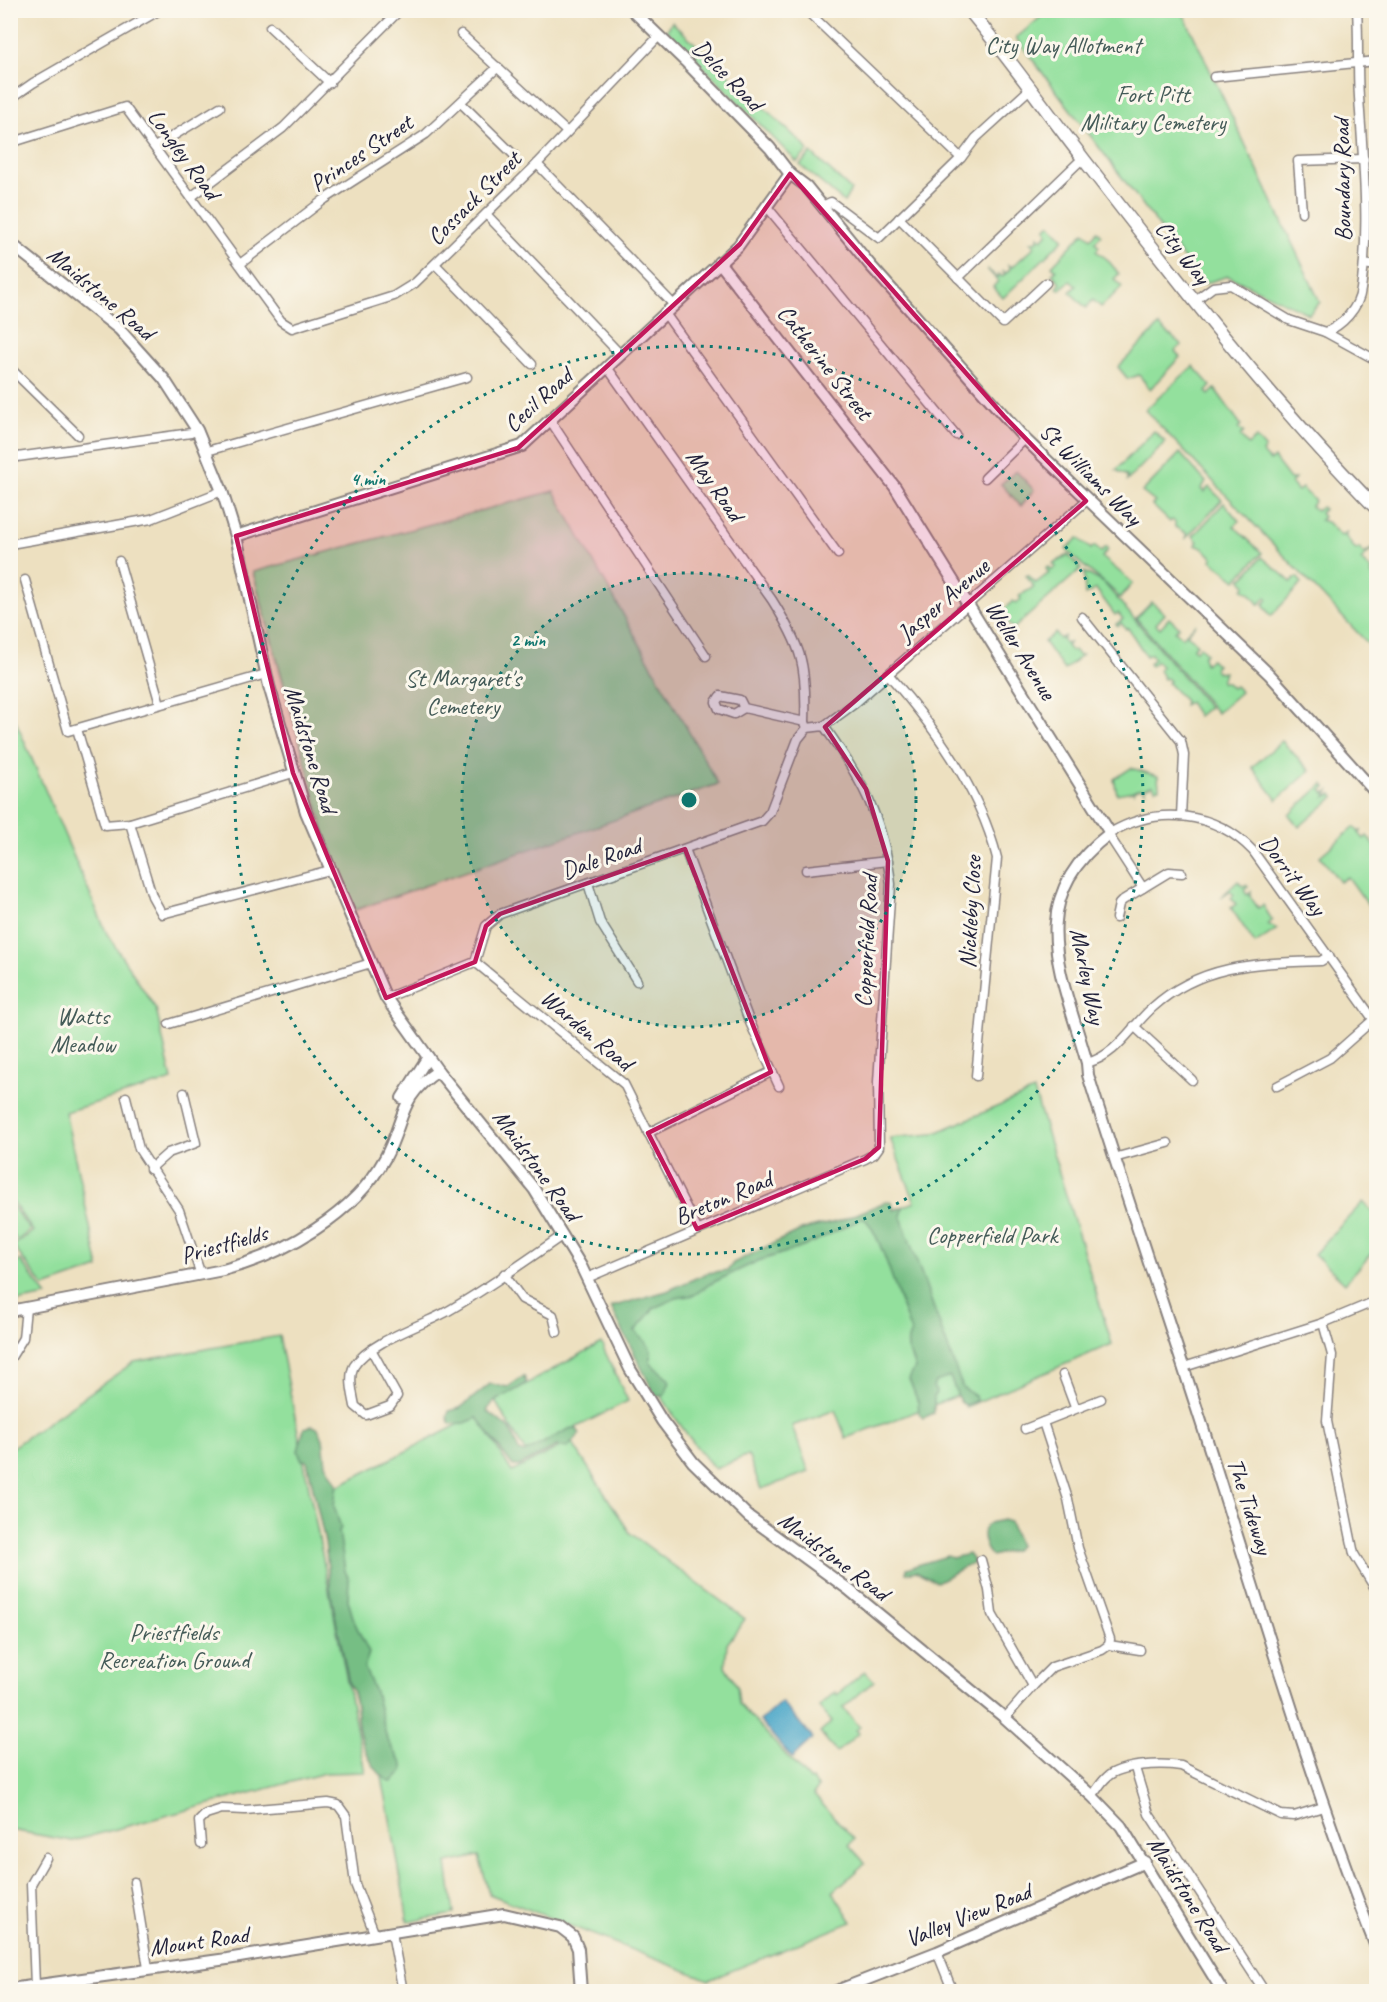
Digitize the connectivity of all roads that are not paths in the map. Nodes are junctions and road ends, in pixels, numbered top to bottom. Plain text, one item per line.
1 (160, 10) edge
2 (400, 10) edge
3 (632, 10) edge
4 (806, 10) edge
5 (969, 10) edge
6 (1357, 10) edge
7 (270, 27) dead end
8 (461, 34) dead end
9 (659, 36) junction
10 (1377, 61) edge
11 (1359, 62) junction
12 (498, 67) junction
13 (1214, 77) dead end
14 (330, 83) junction
15 (1031, 88) junction
16 (10, 99) edge
17 (461, 103) junction
18 (220, 107) dead end
19 (567, 132) junction
20 (10, 143) edge
21 (155, 147) junction
22 (514, 155) dead end
23 (961, 158) junction
24 (1083, 158) junction
25 (1364, 159) junction
26 (537, 164) junction
27 (790, 174) junction
28 (191, 197) junction
29 (822, 206) junction
30 (768, 208) junction
31 (1302, 212) dead end
32 (486, 214) junction
33 (899, 218) junction
34 (10, 243) edge
35 (719, 262) junction
36 (240, 264) junction
37 (435, 264) junction
38 (1364, 264) junction
39 (1377, 266) edge
40 (958, 278) junction
41 (1047, 283) dead end
42 (1194, 301) junction
43 (668, 308) junction
44 (281, 321) joint
45 (1325, 332) junction
46 (620, 354) junction
47 (1377, 360) edge
48 (532, 364) dead end
49 (607, 367) junction
50 (10, 368) edge
51 (467, 377) dead end
52 (549, 420) junction
53 (197, 430) junction
54 (78, 435) dead end
55 (956, 435) dead end
56 (1025, 439) junction
57 (207, 451) junction
58 (10, 458) edge
59 (985, 478) dead end
60 (896, 489) joint
61 (222, 491) junction
62 (1086, 501) junction
63 (1377, 508) edge
64 (236, 537) junction
65 (10, 543) edge
66 (838, 554) dead end
67 (119, 561) dead end
68 (25, 580) dead end
69 (968, 605) junction
70 (1082, 617) dead end
71 (706, 656) dead end
72 (266, 674) junction
73 (888, 674) junction
74 (160, 704) junction
75 (744, 708) dead end
76 (806, 725) junction
77 (824, 726) junction
78 (72, 730) junction
79 (293, 773) junction
80 (1377, 793) edge
81 (1181, 816) junction
82 (130, 823) junction
83 (1109, 833) junction
84 (685, 849) junction
85 (888, 861) junction
86 (330, 870) junction
87 (806, 870) dead end
88 (1182, 873) dead end
89 (588, 883) junction
90 (1143, 888) junction
91 (1116, 918) dead end
92 (1329, 956) junction
93 (371, 963) junction
94 (475, 963) junction
95 (637, 981) dead end
96 (386, 998) junction
97 (1375, 1021) edge
98 (170, 1024) dead end
99 (1134, 1026) junction
100 (428, 1057) junction
101 (1087, 1064) junction
102 (438, 1071) junction
103 (771, 1072) junction
104 (1088, 1075) joint
105 (976, 1076) dead end
106 (1192, 1080) dead end
107 (779, 1086) dead end
108 (1276, 1086) dead end
109 (184, 1093) dead end
110 (126, 1097) dead end
111 (403, 1109) junction
112 (648, 1133) junction
113 (1168, 1143) dead end
114 (874, 1154) joint
115 (1114, 1158) junction
116 (150, 1169) junction
117 (697, 1229) junction
118 (563, 1235) junction
119 (504, 1274) junction
120 (201, 1275) junction
121 (587, 1278) junction
122 (1377, 1300) edge
123 (26, 1308) junction
124 (10, 1311) edge
125 (1323, 1323) junction
126 (557, 1332) dead end
127 (372, 1351) junction
128 (10, 1359) edge
129 (1184, 1367) junction
130 (1063, 1375) dead end
131 (1101, 1399) dead end
132 (1075, 1407) junction
133 (1043, 1422) junction
134 (1025, 1429) dead end
135 (981, 1560) dead end
136 (1377, 1590) edge
137 (1109, 1645) junction
138 (1140, 1650) dead end
139 (1033, 1686) junction
140 (1005, 1718) junction
141 (1135, 1768) junction
142 (1092, 1796) junction
143 (1323, 1807) junction
144 (201, 1844) dead end
145 (46, 1858) dead end
146 (1145, 1863) junction
147 (134, 1882) dead end
148 (392, 1933) junction
149 (375, 1935) junction
150 (1377, 1947) edge
151 (936, 1952) junction
152 (148, 1968) junction
153 (39, 1987) edge
154 (10, 1989) edge
155 (403, 1992) edge
156 (581, 1992) edge
157 (834, 1992) edge
158 (953, 1992) edge
159 (1222, 1992) edge
160 (1265, 1992) edge

1 - 16 street
2 - 14 street
3 - 9 street, Delce Road
4 - 23 street
5 - 15 main road, City Way
6 - 11 street, Boundary Road
7 - 14 street
8 - 12 street
9 - 19 street, Cossack Street
9 - 27 street, Delce Road
10 - 11 street
11 - 13 street
11 - 25 street, Boundary Road
12 - 17 street, Princes Street
12 - 19 street
14 - 28 street
15 - 23 street
15 - 24 main road, City Way
17 - 22 street
17 - 36 street, Princes Street
18 - 21 street
19 - 26 street, Cossack Street
20 - 21 street, Longley Road
21 - 28 street, Longley Road
23 - 33 street
24 - 40 street
24 - 42 main road, City Way
25 - 31 street
25 - 38 street, Boundary Road
26 - 32 street, Cossack Street
26 - 43 street
27 - 29 street, St Williams Way
27 - 30 street, Cecil Road
28 - 36 street, Longley Road
29 - 33 street
29 - 56 street, St Williams Way
30 - 35 street, Cecil Road
30 - 55 street
32 - 37 street, Cossack Street
32 - 46 street
33 - 40 street
34 - 53 street, Maidstone Road
35 - 43 street, Cecil Road
35 - 60 street, Catherine Street
36 - 44 street, Longley Road
37 - 44 street, Cossack Street
37 - 48 street
38 - 39 street
38 - 45 street, Boundary Road
40 - 41 street
42 - 45 street
42 - 63 main road, City Way
43 - 46 street, Cecil Road
43 - 66 street
45 - 47 street
46 - 49 street, Cecil Road
49 - 52 street, Cecil Road
49 - 76 street, May Road
50 - 54 street
51 - 57 street
52 - 64 street, Cecil Road
52 - 71 street
53 - 57 street, Maidstone Road
53 - 58 street
56 - 59 street
56 - 62 street, St Williams Way
57 - 61 street, Maidstone Road
60 - 69 street, Weller Avenue
61 - 64 street, Maidstone Road
61 - 65 street
62 - 69 street, Jasper Avenue
62 - 80 street, St Williams Way
64 - 72 street, Maidstone Road
67 - 74 street
68 - 78 street
69 - 73 street, Jasper Avenue
69 - 83 street, Weller Avenue
70 - 81 street
72 - 74 street
72 - 79 street, Maidstone Road
73 - 77 street, Jasper Avenue
73 - 105 street, Nickleby Close
74 - 78 street
75 - 76 street
76 - 77 street
76 - 84 street, Dale Road
77 - 85 street, Copperfield Road
78 - 82 street
79 - 82 street
79 - 86 street, Maidstone Road
81 - 83 street, Dorrit Way
81 - 92 street, Dorrit Way
82 - 86 street
83 - 90 street
83 - 101 street, Marley Way
84 - 89 street, Dale Road
84 - 103 street
85 - 87 street
85 - 114 street, Copperfield Road
86 - 93 street, Maidstone Road
88 - 90 street
89 - 94 street, Dale Road
89 - 95 street
90 - 91 street
92 - 97 street, Dorrit Way
92 - 99 street
93 - 96 street, Maidstone Road
93 - 98 street
94 - 96 street
94 - 112 street, Warden Road
96 - 100 street, Maidstone Road
97 - 108 street
99 - 101 street
99 - 106 street
100 - 102 street, Maidstone Road
100 - 111 street, Priestfields
101 - 104 street, Marley Way
102 - 111 street, Priestfields
102 - 118 street, Maidstone Road
103 - 107 street
103 - 112 street
104 - 115 street, The Tideway
109 - 116 street
110 - 116 street
111 - 120 street, Priestfields
112 - 117 street, Warden Road
113 - 115 street
114 - 117 street, Breton Road
115 - 129 street, The Tideway
116 - 120 street
117 - 121 street, Breton Road
118 - 119 street
118 - 121 street, Maidstone Road
119 - 126 street
119 - 127 street
120 - 123 street, Priestfields
121 - 140 street, Maidstone Road
122 - 125 street
123 - 124 street, Priestfields
123 - 128 street
125 - 129 street
125 - 136 street
127 - 127 street
129 - 143 street, The Tideway
130 - 132 street
131 - 132 street
132 - 133 street
133 - 134 street
133 - 137 street
135 - 139 street
137 - 138 street
137 - 139 street
139 - 140 street
140 - 142 street, Maidstone Road
141 - 142 street
141 - 143 street
141 - 160 street, Maidstone Road
142 - 146 street, Maidstone Road
143 - 150 street, The Tideway
144 - 149 street
145 - 153 street
146 - 151 street, Valley View Road
146 - 159 street, Maidstone Road
147 - 152 street
148 - 149 street, Mount Road
148 - 155 street
148 - 156 street
149 - 152 street, Mount Road
151 - 157 street, Valley View Road
151 - 158 street
152 - 153 street, Mount Road
153 - 154 street, Mount Road

